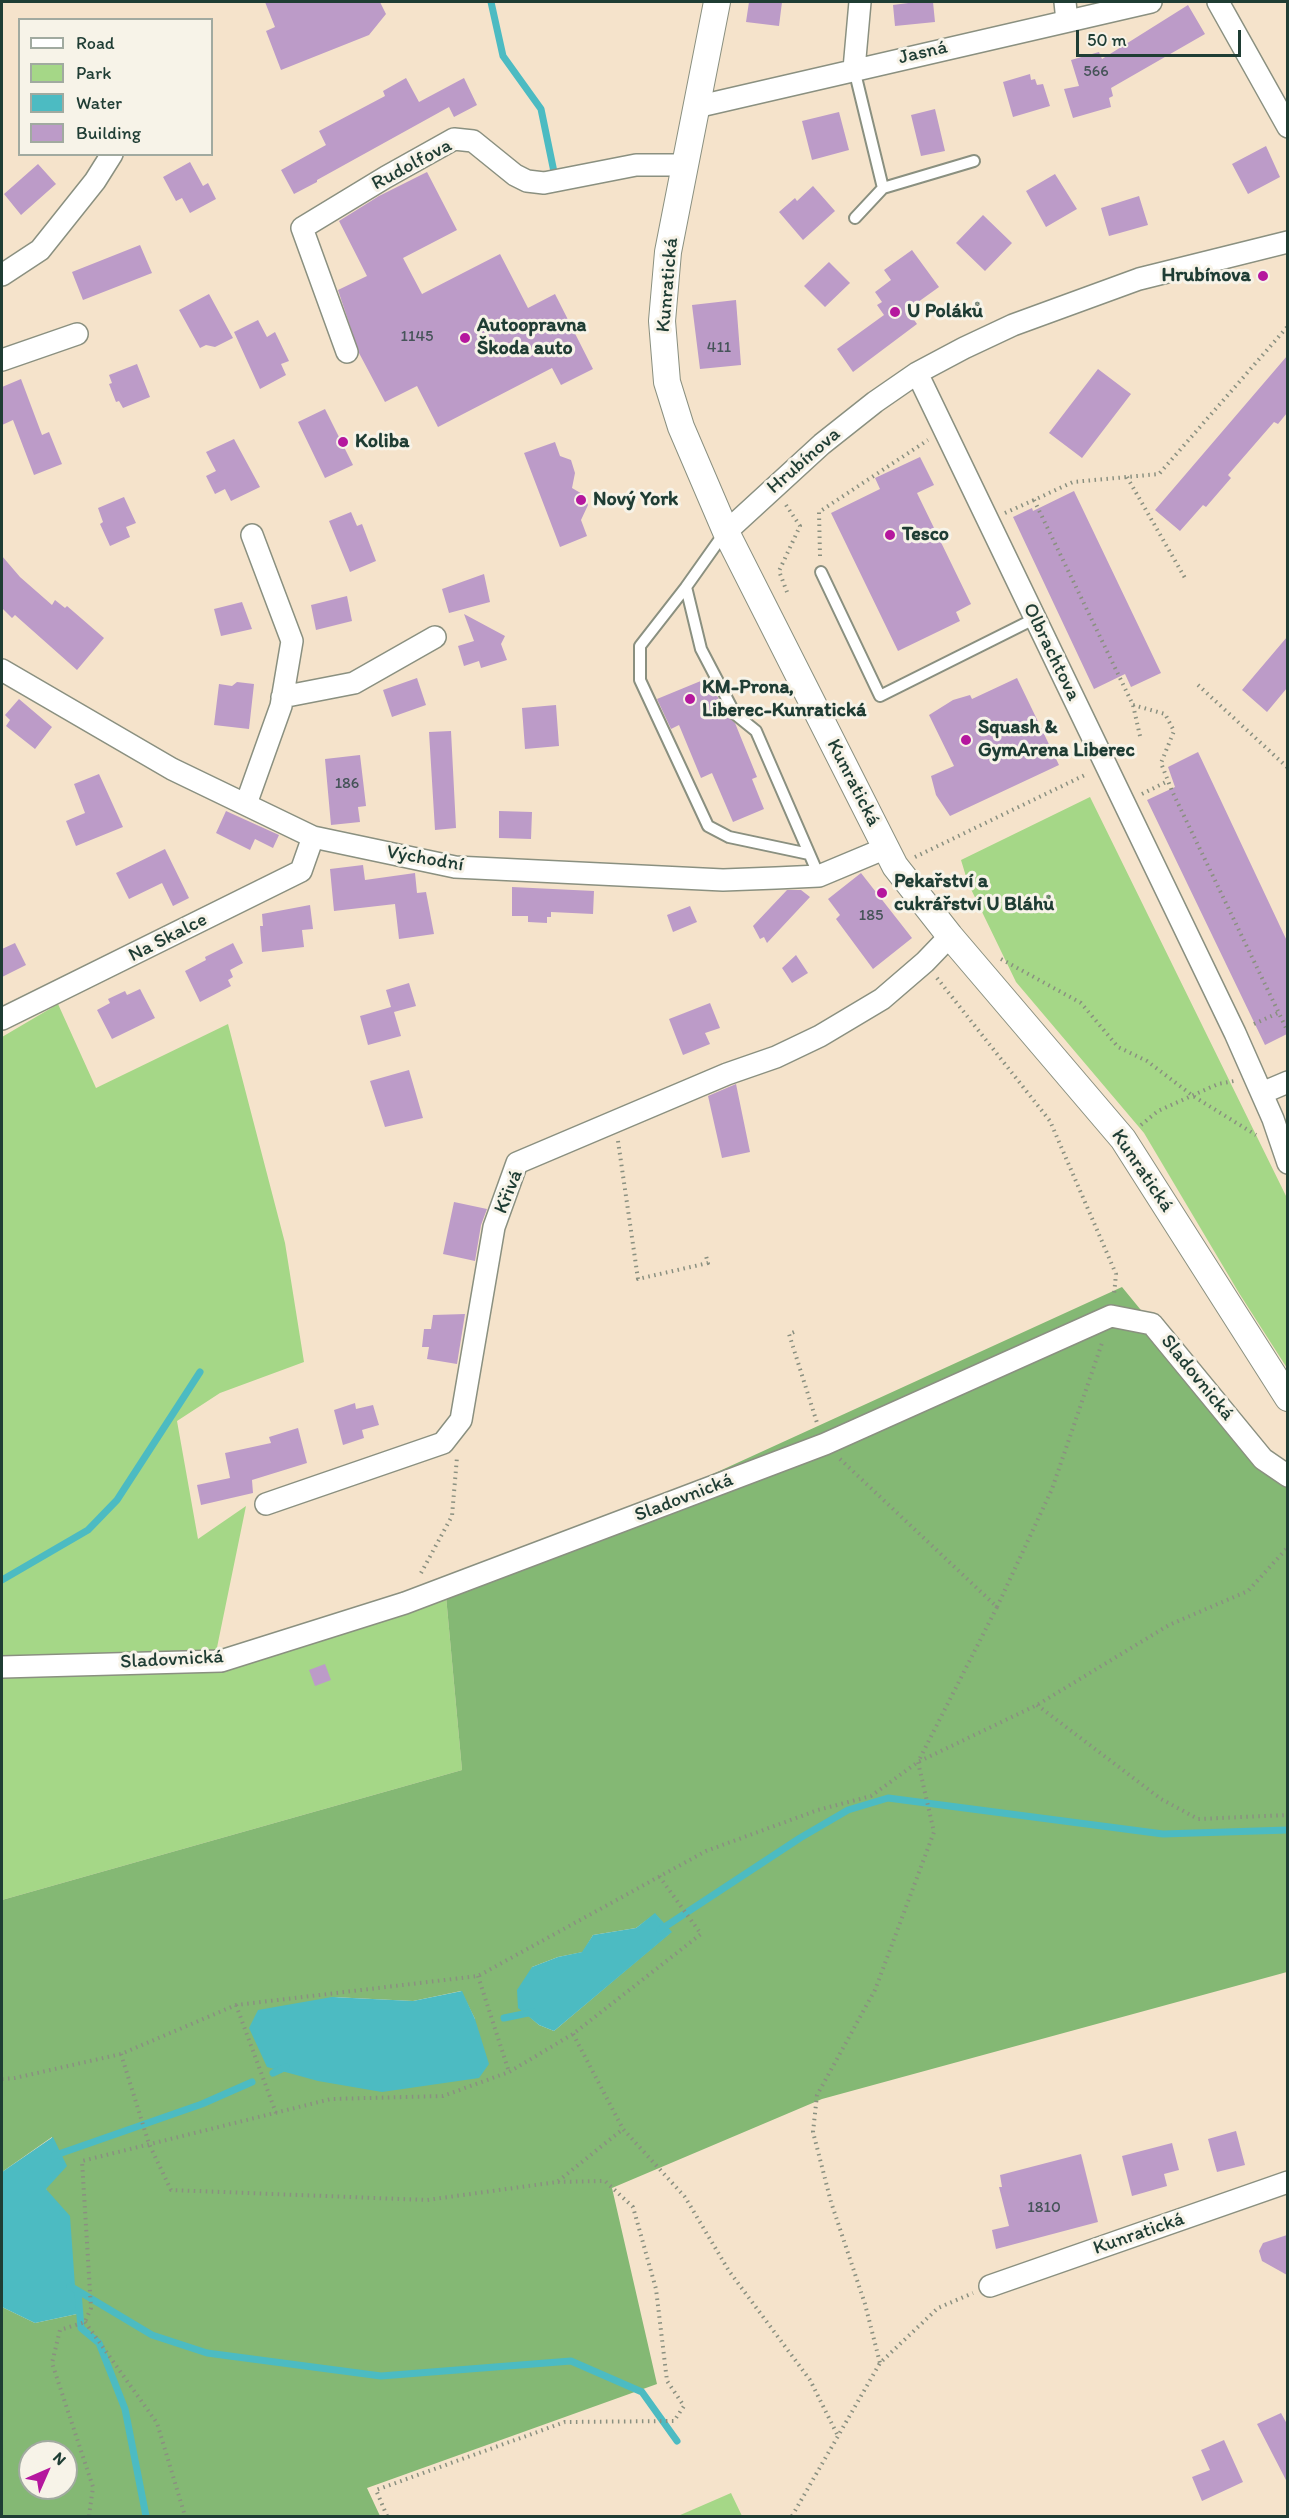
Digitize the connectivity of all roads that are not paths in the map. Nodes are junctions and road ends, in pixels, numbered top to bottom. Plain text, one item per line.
1 (717, 2) edge
2 (860, 2) edge
3 (1152, 2) edge
4 (1218, 2) edge
5 (1066, 11) edge
6 (854, 69) junction
7 (696, 107) junction
8 (1287, 127) edge
9 (111, 156) edge
10 (974, 161) dead end
11 (684, 165) junction
12 (883, 188) junction
13 (855, 218) dead end
14 (1287, 242) edge
15 (2, 275) edge
16 (78, 334) dead end
17 (347, 352) dead end
18 (2, 360) edge
19 (917, 373) junction
20 (726, 532) junction
21 (252, 535) dead end
22 (821, 572) road end
23 (686, 586) junction
24 (1034, 619) junction
25 (435, 637) dead end
26 (2, 670) edge
27 (282, 697) junction
28 (246, 804) junction
29 (313, 837) junction
30 (809, 854) junction
31 (891, 857) junction
32 (819, 876) junction
33 (950, 936) junction
34 (2, 1019) edge
35 (1287, 1082) edge
36 (1258, 1086) junction
37 (1285, 1157) edge
38 (1287, 1398) edge
39 (1287, 1476) edge
40 (266, 1504) dead end
41 (2, 1666) edge
42 (1287, 2182) edge
43 (990, 2286) road end

1 - 7 street, Kunratická
2 - 6 street
3 - 5 street, Jasná
4 - 8 street
5 - 6 street, Jasná
6 - 7 street, Jasná
6 - 12 lane
7 - 11 street, Kunratická
9 - 15 street
10 - 12 lane
11 - 17 street, Rudolfova
11 - 20 street, Kunratická
12 - 13 lane
14 - 19 street, Hrubínova
16 - 18 street
19 - 20 street, Hrubínova
19 - 24 street, Olbrachtova
20 - 23 lane
20 - 31 street, Kunratická
21 - 27 street
22 - 24 lane
23 - 30 lane
23 - 30 lane
24 - 36 street, Olbrachtova
25 - 27 street
26 - 28 street, Východní
27 - 28 street
28 - 29 street, Východní
29 - 32 street, Východní
29 - 34 street, Na Skalce
30 - 32 lane
31 - 32 street, Východní
31 - 33 street, Kunratická
33 - 38 street, Kunratická
33 - 40 street, Křivá
35 - 36 street
36 - 37 street, Olbrachtova
39 - 41 street, Sladovnická
42 - 43 street, Kunratická

